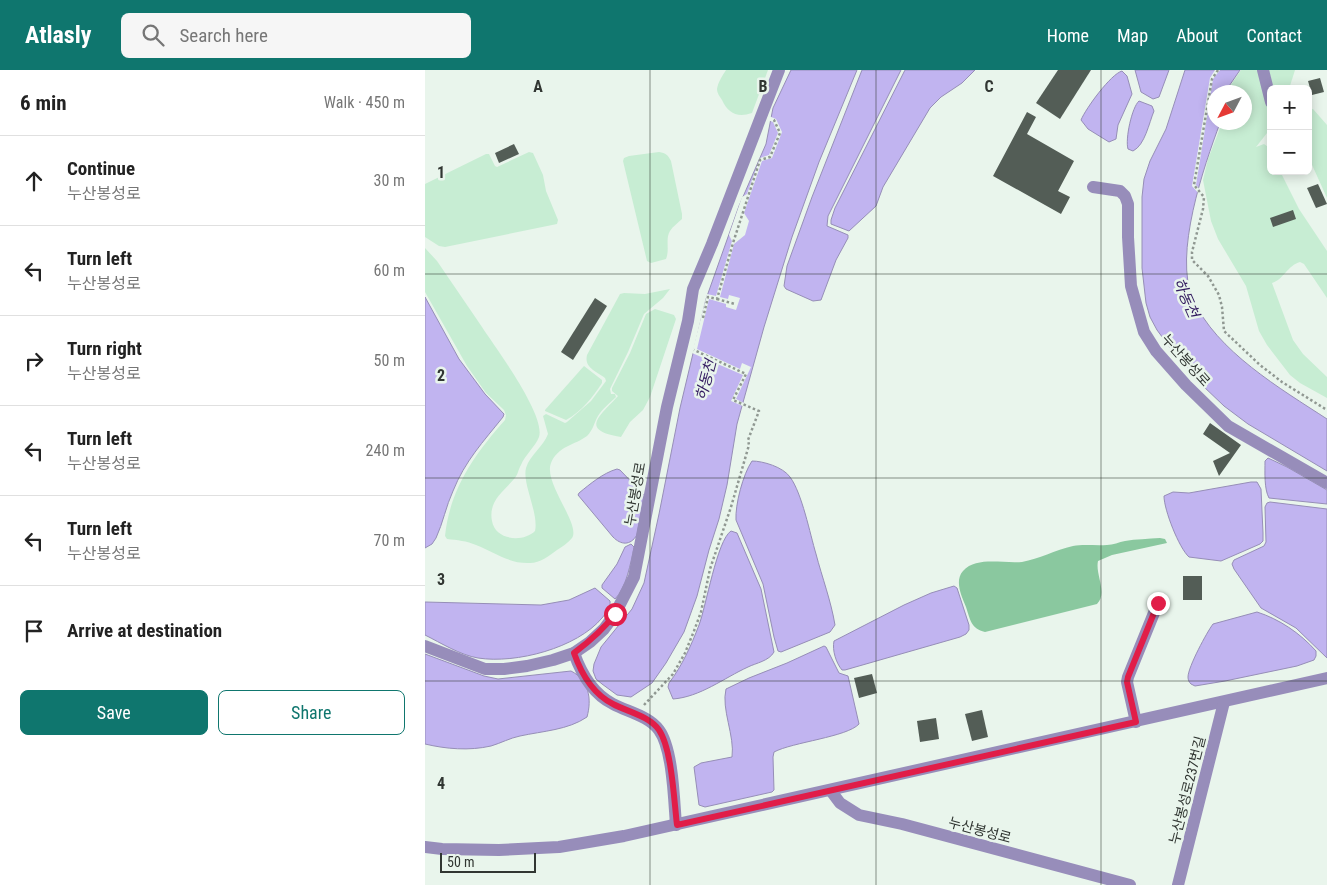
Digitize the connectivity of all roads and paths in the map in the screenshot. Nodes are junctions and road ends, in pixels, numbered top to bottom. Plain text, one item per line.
1 (771, 70) edge
2 (779, 70) edge
3 (1218, 70) edge
4 (1263, 70) edge
5 (1267, 86) edge
6 (770, 92) junction
7 (761, 116) junction
8 (1093, 187) dead end
9 (717, 299) junction
10 (735, 304) dead end
11 (701, 324) dead end
12 (697, 342) dead end
13 (1327, 410) edge
14 (1327, 483) edge
15 (1158, 603) dead end
16 (425, 646) edge
17 (574, 653) junction
18 (1327, 678) edge
19 (1224, 702) junction
20 (636, 713) junction
21 (1136, 722) junction
22 (831, 791) junction
23 (677, 825) junction
24 (425, 847) edge
25 (1130, 885) edge
26 (1179, 885) edge

1 - 6 street
2 - 6 street, 누산봉성로
3 - 13 path
4 - 5 street
6 - 7 street, 누산봉성로
7 - 9 path
7 - 17 street, 누산봉성로
8 - 14 street, 누산봉성로
9 - 10 path
9 - 11 path
12 - 20 path
15 - 21 street
16 - 17 street, 누산봉성로
17 - 20 street
18 - 19 street
19 - 21 street
19 - 26 street, 누산봉성로237번길
20 - 23 street
21 - 22 street
22 - 23 street
22 - 25 street, 누산봉성로
23 - 24 street

